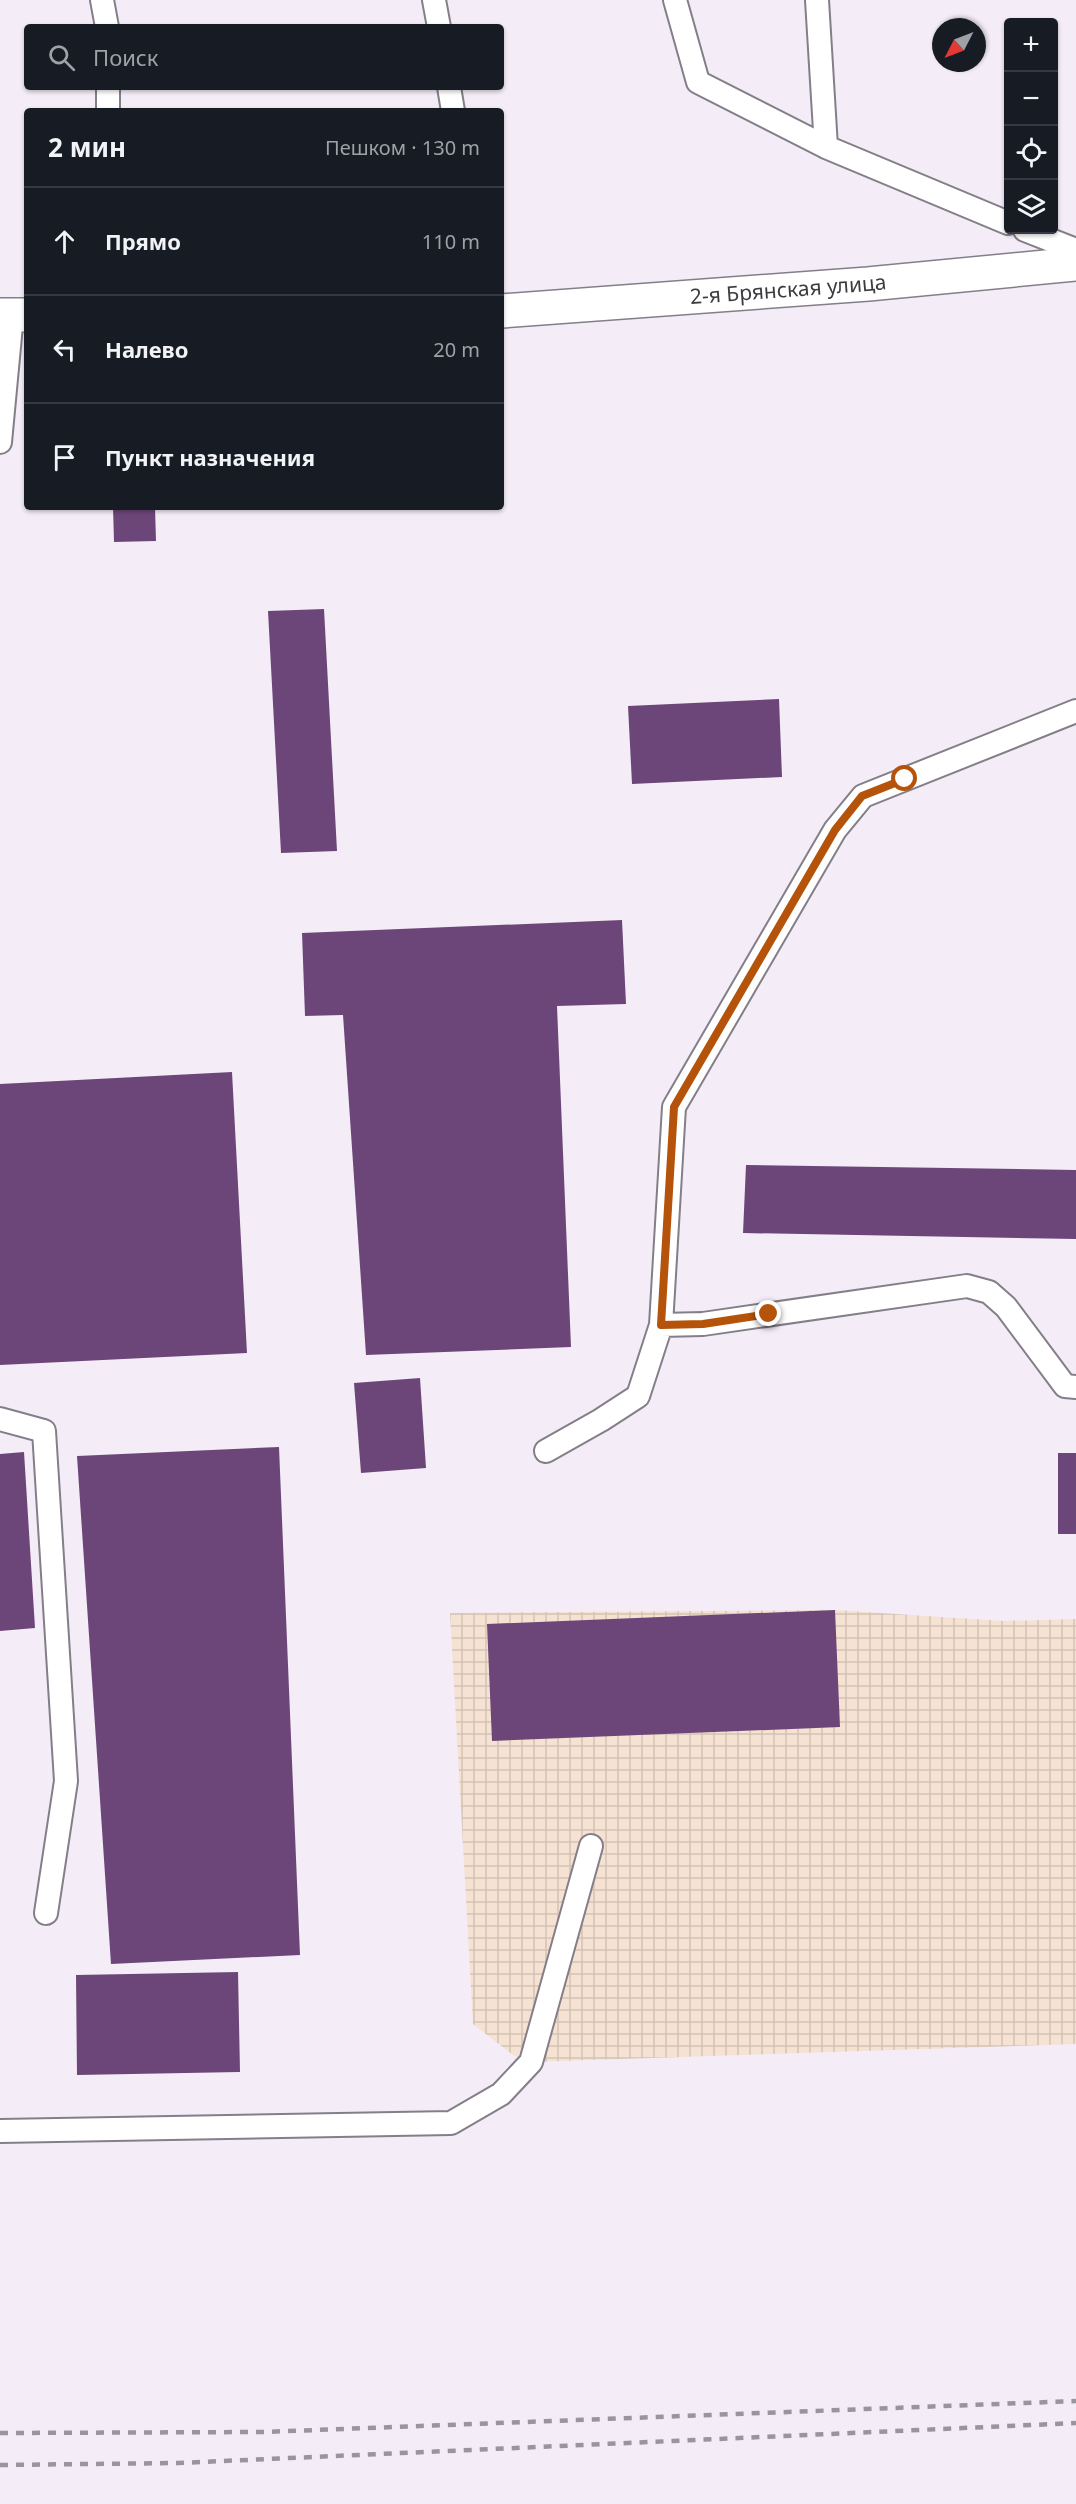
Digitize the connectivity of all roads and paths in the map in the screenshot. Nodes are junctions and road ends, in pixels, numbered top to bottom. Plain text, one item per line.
1 (102, 0) edge
2 (434, 0) edge
3 (675, 0) edge
4 (817, 0) edge
5 (106, 24) edge
6 (438, 24) edge
7 (108, 90) edge
8 (450, 90) edge
9 (108, 108) edge
10 (452, 108) edge
11 (826, 147) junction
12 (1004, 221) edge
13 (1035, 234) edge
14 (1076, 250) edge
15 (1076, 264) edge
16 (504, 311) edge
17 (13, 315) edge
18 (0, 442) edge
19 (1076, 711) edge
20 (661, 1325) junction
21 (1076, 1387) edge
22 (0, 1419) edge
23 (546, 1451) dead end
24 (591, 1846) dead end
25 (46, 1913) dead end
26 (0, 2131) edge

1 - 5 lane
2 - 6 lane
3 - 11 lane
4 - 11 lane
7 - 9 lane
8 - 10 lane
11 - 12 lane
13 - 14 lane
15 - 16 street, 2-я Брянская улица
17 - 18 lane
19 - 20 lane
20 - 21 lane
20 - 23 lane
22 - 25 lane
24 - 26 lane

